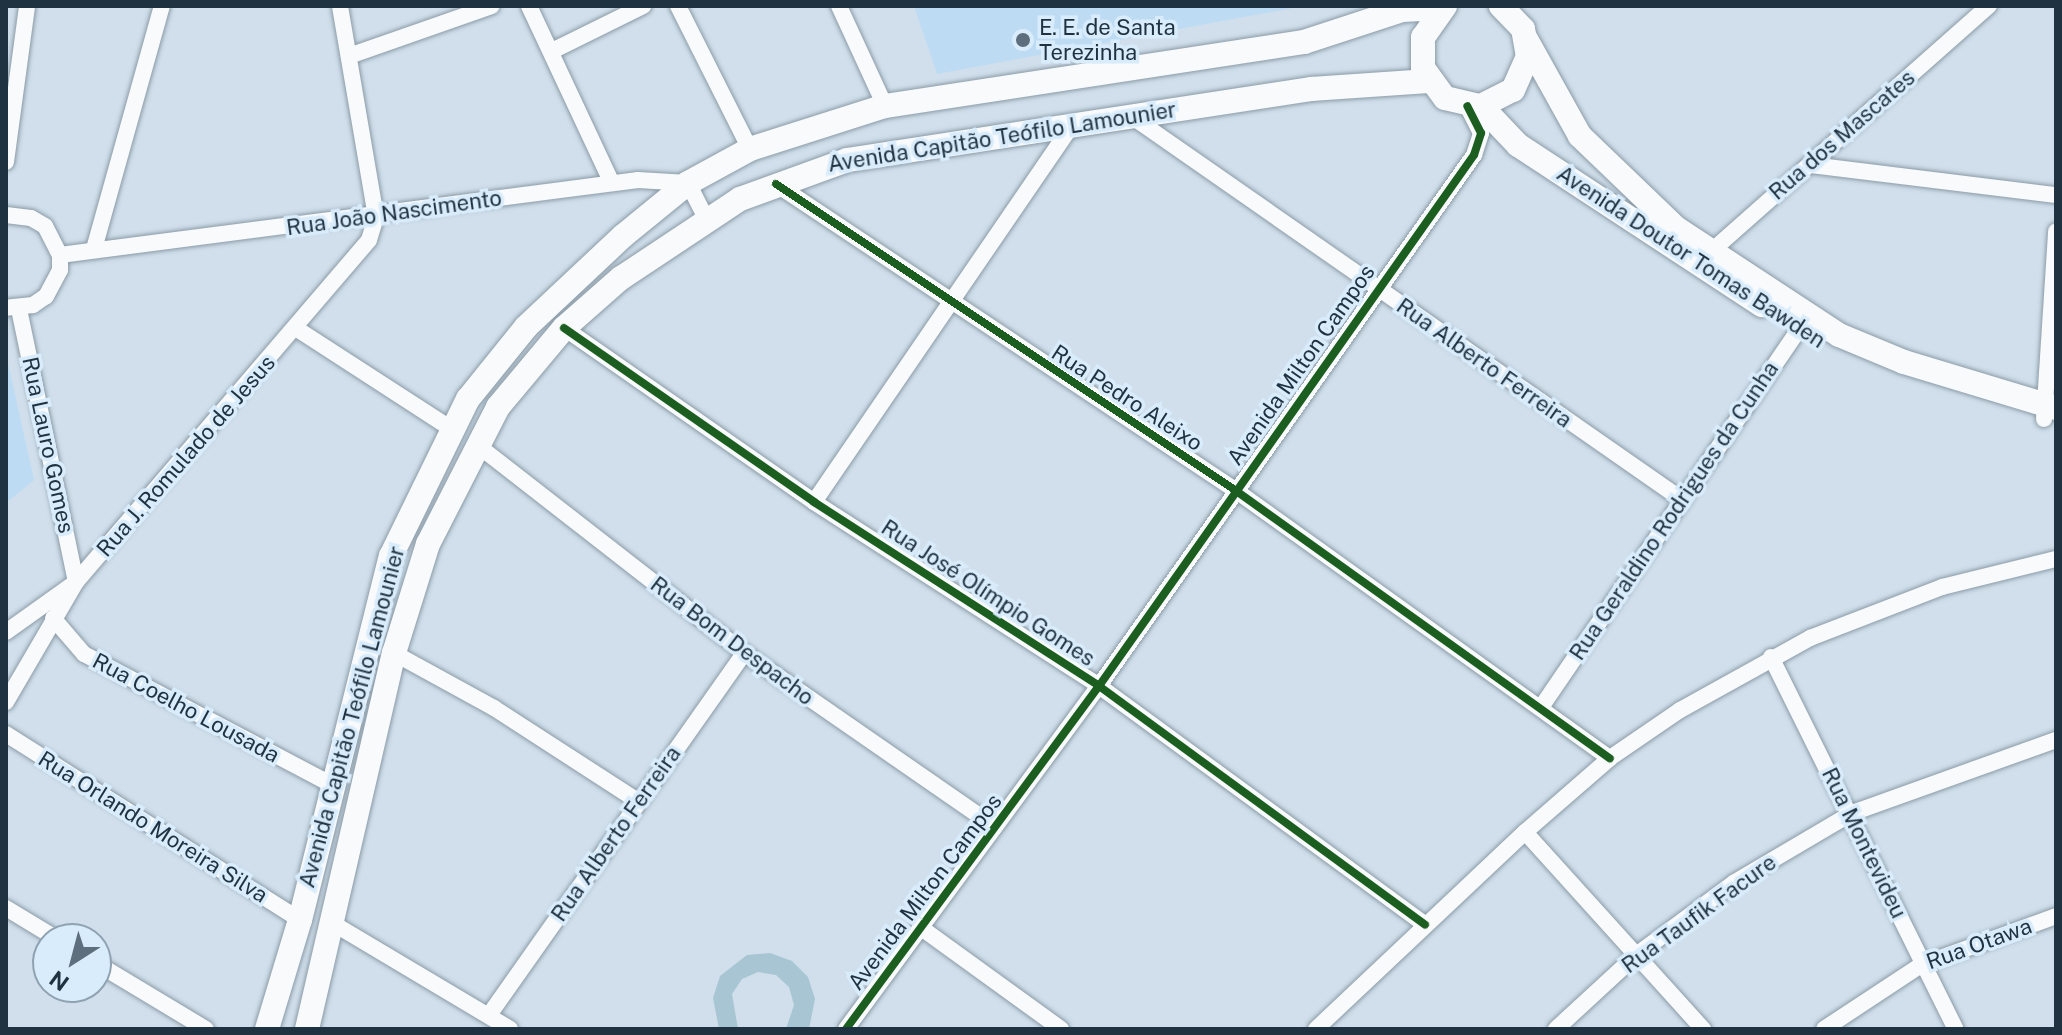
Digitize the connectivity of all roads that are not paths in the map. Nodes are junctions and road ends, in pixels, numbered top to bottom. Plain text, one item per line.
1 (27, 6) edge
2 (162, 6) edge
3 (340, 6) edge
4 (492, 6) edge
5 (529, 6) edge
6 (643, 6) edge
7 (678, 6) edge
8 (839, 6) edge
9 (1989, 6) edge
10 (1443, 7) edge
11 (1400, 8) edge
12 (1516, 18) edge
13 (1423, 37) junction
14 (552, 51) junction
15 (349, 56) junction
16 (1428, 81) junction
17 (885, 106) junction
18 (1474, 106) junction
19 (10, 109) edge
20 (1130, 115) junction
21 (1073, 124) junction
22 (750, 149) junction
23 (6, 162) edge
24 (1811, 165) junction
25 (611, 181) junction
26 (688, 183) junction
27 (776, 184) junction
28 (2056, 195) edge
29 (6, 215) edge
30 (376, 217) junction
31 (706, 218) junction
32 (2056, 231) edge
33 (94, 249) junction
34 (60, 255) junction
35 (1704, 259) junction
36 (1376, 289) junction
37 (952, 305) junction
38 (13, 308) edge
39 (1803, 323) junction
40 (564, 328) junction
41 (297, 329) junction
42 (2050, 414) edge
43 (450, 428) junction
44 (476, 444) junction
45 (1235, 490) junction
46 (1681, 499) junction
47 (814, 502) junction
48 (2056, 559) edge
49 (76, 582) junction
50 (53, 618) junction
51 (6, 632) edge
52 (394, 653) junction
53 (744, 653) junction
54 (1771, 657) junction
55 (1099, 686) junction
56 (6, 702) edge
57 (1542, 706) junction
58 (6, 734) edge
59 (2056, 740) edge
60 (1610, 758) junction
61 (331, 784) junction
62 (638, 801) junction
63 (1852, 813) junction
64 (995, 827) junction
65 (1525, 832) junction
66 (6, 908) edge
67 (2056, 916) edge
68 (300, 920) junction
69 (32, 924) edge
70 (334, 924) junction
71 (1425, 925) junction
72 (920, 927) junction
73 (1635, 956) junction
74 (1921, 965) junction
75 (112, 973) edge
76 (489, 1015) junction
77 (271, 1028) edge
78 (206, 1029) edge
79 (307, 1029) edge
80 (510, 1029) edge
81 (846, 1029) edge
82 (1061, 1029) edge
83 (1316, 1029) edge
84 (1556, 1029) edge
85 (1703, 1029) edge
86 (1824, 1029) edge
87 (1956, 1029) edge

1 - 19 street
2 - 33 street
3 - 15 street
4 - 15 street
5 - 14 street
6 - 14 street
7 - 22 street
8 - 17 street
9 - 24 street, Rua dos Mascates
10 - 11 main road, Avenida Capitão Teófilo Lamounier
10 - 13 main road
11 - 13 street
11 - 17 main road, Avenida Capitão Teófilo Lamounier
12 - 18 main road
12 - 35 main road, Avenida Doutor Tomas Bawden
13 - 16 main road
14 - 25 street
15 - 30 street
16 - 18 main road, Avenida Doutor Tomas Bawden
16 - 20 main road, Avenida Capitão Teófilo Lamounier
17 - 22 main road, Avenida Capitão Teófilo Lamounier
18 - 35 main road, Avenida Doutor Tomas Bawden
18 - 36 street, Avenida Milton Campos
19 - 23 street
20 - 21 main road, Avenida Capitão Teófilo Lamounier
20 - 36 street, Rua Alberto Ferreira
21 - 27 main road, Avenida Capitão Teófilo Lamounier
21 - 37 street
22 - 26 main road, Avenida Capitão Teófilo Lamounier
24 - 28 street
24 - 35 street, Rua dos Mascates
25 - 26 street, Rua João Nascimento
25 - 30 street, Rua João Nascimento
26 - 31 street
26 - 43 main road, Avenida Capitão Teófilo Lamounier
27 - 31 main road, Avenida Capitão Teófilo Lamounier
27 - 37 street, Rua Pedro Aleixo
29 - 34 street
30 - 33 street, Rua João Nascimento
30 - 41 street, Rua J. Romulado de Jesus
31 - 40 main road, Avenida Capitão Teófilo Lamounier
32 - 42 street
33 - 34 street, Rua João Nascimento
34 - 38 street
35 - 39 main road, Avenida Doutor Tomas Bawden
36 - 45 street, Avenida Milton Campos
36 - 46 street, Rua Alberto Ferreira
37 - 45 street, Rua Pedro Aleixo
37 - 47 street
38 - 49 street, Rua Lauro Gomes
39 - 42 main road, Avenida Doutor Tomas Bawden
39 - 46 street, Rua Geraldino Rodrigues da Cunha
40 - 44 main road, Avenida Capitão Teófilo Lamounier
40 - 47 street, Rua José Olímpio Gomes
41 - 43 street
41 - 49 street, Rua J. Romulado de Jesus
43 - 61 main road, Avenida Capitão Teófilo Lamounier
44 - 52 main road, Avenida Capitão Teófilo Lamounier
44 - 53 street, Rua Bom Despacho
45 - 55 street, Avenida Milton Campos
45 - 57 street, Rua Pedro Aleixo
46 - 57 street, Rua Geraldino Rodrigues da Cunha
47 - 55 street, Rua José Olímpio Gomes
48 - 54 street
49 - 50 street, Rua J. Romulado de Jesus
49 - 51 street
50 - 56 street, Rua J. Romulado de Jesus
50 - 61 street, Rua Coelho Lousada
52 - 62 street
52 - 70 main road, Avenida Capitão Teófilo Lamounier
53 - 62 street, Rua Alberto Ferreira
53 - 64 street, Rua Bom Despacho
54 - 60 street
54 - 63 street, Rua Montevideu
55 - 64 street, Avenida Milton Campos
55 - 71 street, Rua José Olímpio Gomes
57 - 60 street, Rua Pedro Aleixo
58 - 68 street, Rua Orlando Moreira Silva
59 - 63 street, Rua Taufik Facure
60 - 65 street
61 - 68 main road, Avenida Capitão Teófilo Lamounier
62 - 76 street, Rua Alberto Ferreira
63 - 73 street, Rua Taufik Facure
63 - 74 street, Rua Montevideu
64 - 72 street, Avenida Milton Campos
65 - 71 street
65 - 73 street
66 - 69 street
67 - 74 street, Rua Otawa
68 - 77 main road, Avenida Capitão Teófilo Lamounier
70 - 76 street
70 - 79 main road, Avenida Capitão Teófilo Lamounier
71 - 83 street
72 - 81 street, Avenida Milton Campos
72 - 82 street
73 - 84 street, Rua Taufik Facure
73 - 85 street
74 - 86 street, Rua Otawa
74 - 87 street, Rua Montevideu
75 - 78 street
76 - 80 street

